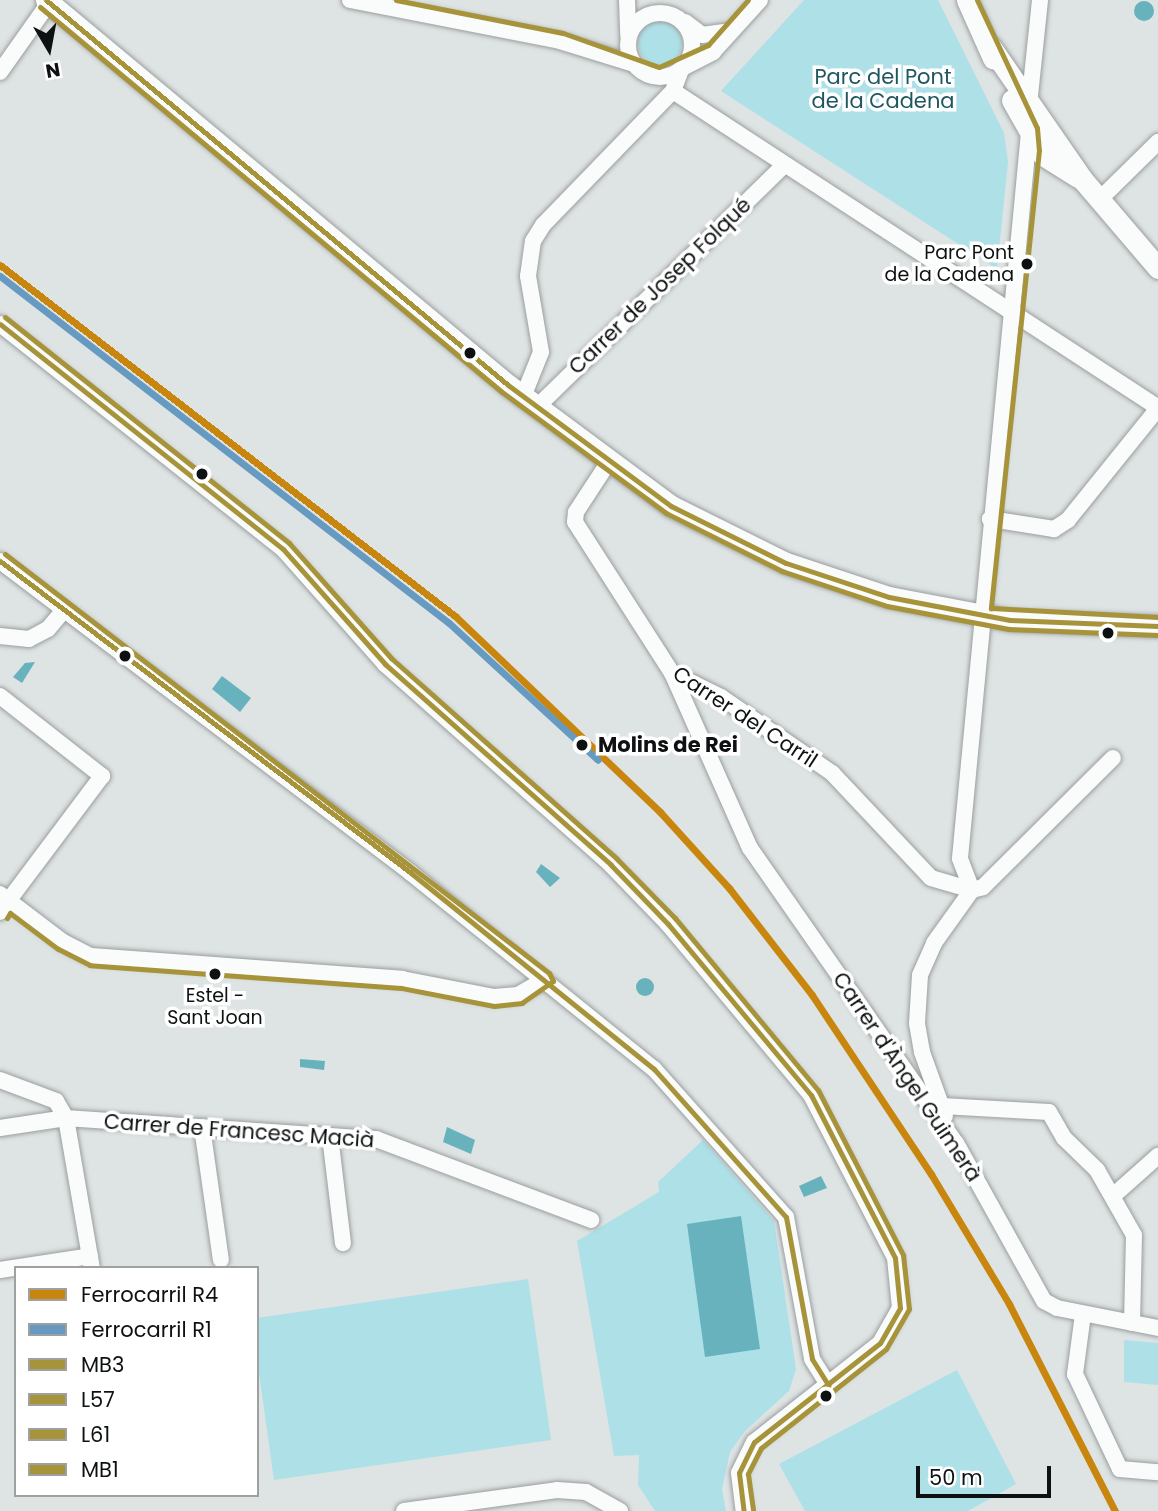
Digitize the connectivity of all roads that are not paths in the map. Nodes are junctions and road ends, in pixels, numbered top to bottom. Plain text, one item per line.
1 (350, 0) edge
2 (627, 0) edge
3 (657, 0) edge
4 (760, 0) edge
5 (967, 0) edge
6 (1040, 0) edge
7 (49, 1) edge
8 (677, 17) junction
9 (730, 31) junction
10 (628, 35) junction
11 (990, 46) junction
12 (634, 64) junction
13 (682, 69) junction
14 (0, 72) edge
15 (673, 91) junction
16 (1029, 105) junction
17 (1032, 142) junction
18 (1158, 142) edge
19 (1070, 159) junction
20 (784, 165) junction
21 (1082, 179) junction
22 (1099, 200) junction
23 (1158, 268) edge
24 (1013, 311) junction
25 (0, 324) edge
26 (529, 403) junction
27 (608, 463) junction
28 (990, 519) junction
29 (0, 561) edge
30 (64, 610) junction
31 (981, 616) junction
32 (1158, 626) edge
33 (0, 636) edge
34 (672, 673) junction
35 (0, 696) edge
36 (1112, 758) dead end
37 (972, 890) junction
38 (3, 902) edge
39 (544, 980) junction
40 (0, 1080) edge
41 (942, 1106) junction
42 (66, 1118) junction
43 (202, 1127) junction
44 (0, 1128) edge
45 (330, 1136) junction
46 (956, 1143) junction
47 (1158, 1156) edge
48 (1114, 1195) junction
49 (591, 1220) dead end
50 (343, 1243) dead end
51 (221, 1260) dead end
52 (91, 1262) edge
53 (46, 1266) edge
54 (1083, 1314) junction
55 (1132, 1323) junction
56 (1158, 1328) edge
57 (828, 1385) junction
58 (1158, 1472) edge
59 (404, 1511) edge
60 (620, 1511) edge
61 (744, 1511) edge

1 - 12 street
2 - 10 street
3 - 8 street
4 - 9 street
5 - 11 main road
6 - 16 street
7 - 14 street
7 - 26 main road
8 - 9 street
8 - 10 street
8 - 13 street
9 - 13 street
10 - 12 street
11 - 16 main road
11 - 17 main road
12 - 13 street
13 - 15 street
15 - 20 street
15 - 26 street
16 - 19 main road
17 - 19 main road
17 - 21 main road
17 - 24 street
18 - 22 street
19 - 21 main road
20 - 24 street
20 - 26 street, Carrer de Josep Folqué
21 - 22 main road
22 - 23 main road
24 - 28 street
24 - 28 street
25 - 57 street
26 - 27 main road
27 - 31 main road
27 - 34 street, Carrer del Carril
28 - 31 street
29 - 30 street
30 - 33 street
30 - 39 street
31 - 32 main road
31 - 37 street
34 - 37 street, Carrer del Carril
34 - 46 street, Carrer d'Àngel Guimerà
35 - 38 street
36 - 37 street
37 - 41 street
38 - 39 street
39 - 57 street
40 - 42 street
41 - 46 street
41 - 48 street
42 - 43 street, Carrer de Francesc Macià
42 - 44 street, Carrer de Francesc Macià
42 - 52 street
43 - 45 street, Carrer de Francesc Macià
43 - 51 street
45 - 49 street, Carrer de Francesc Macià
45 - 50 street
46 - 54 street, Carrer d'Àngel Guimerà
47 - 48 street
48 - 55 street
52 - 53 street
54 - 55 street, Carrer d'Àngel Guimerà
54 - 58 street
55 - 56 street, Carrer d'Àngel Guimerà
57 - 61 street
59 - 60 street

